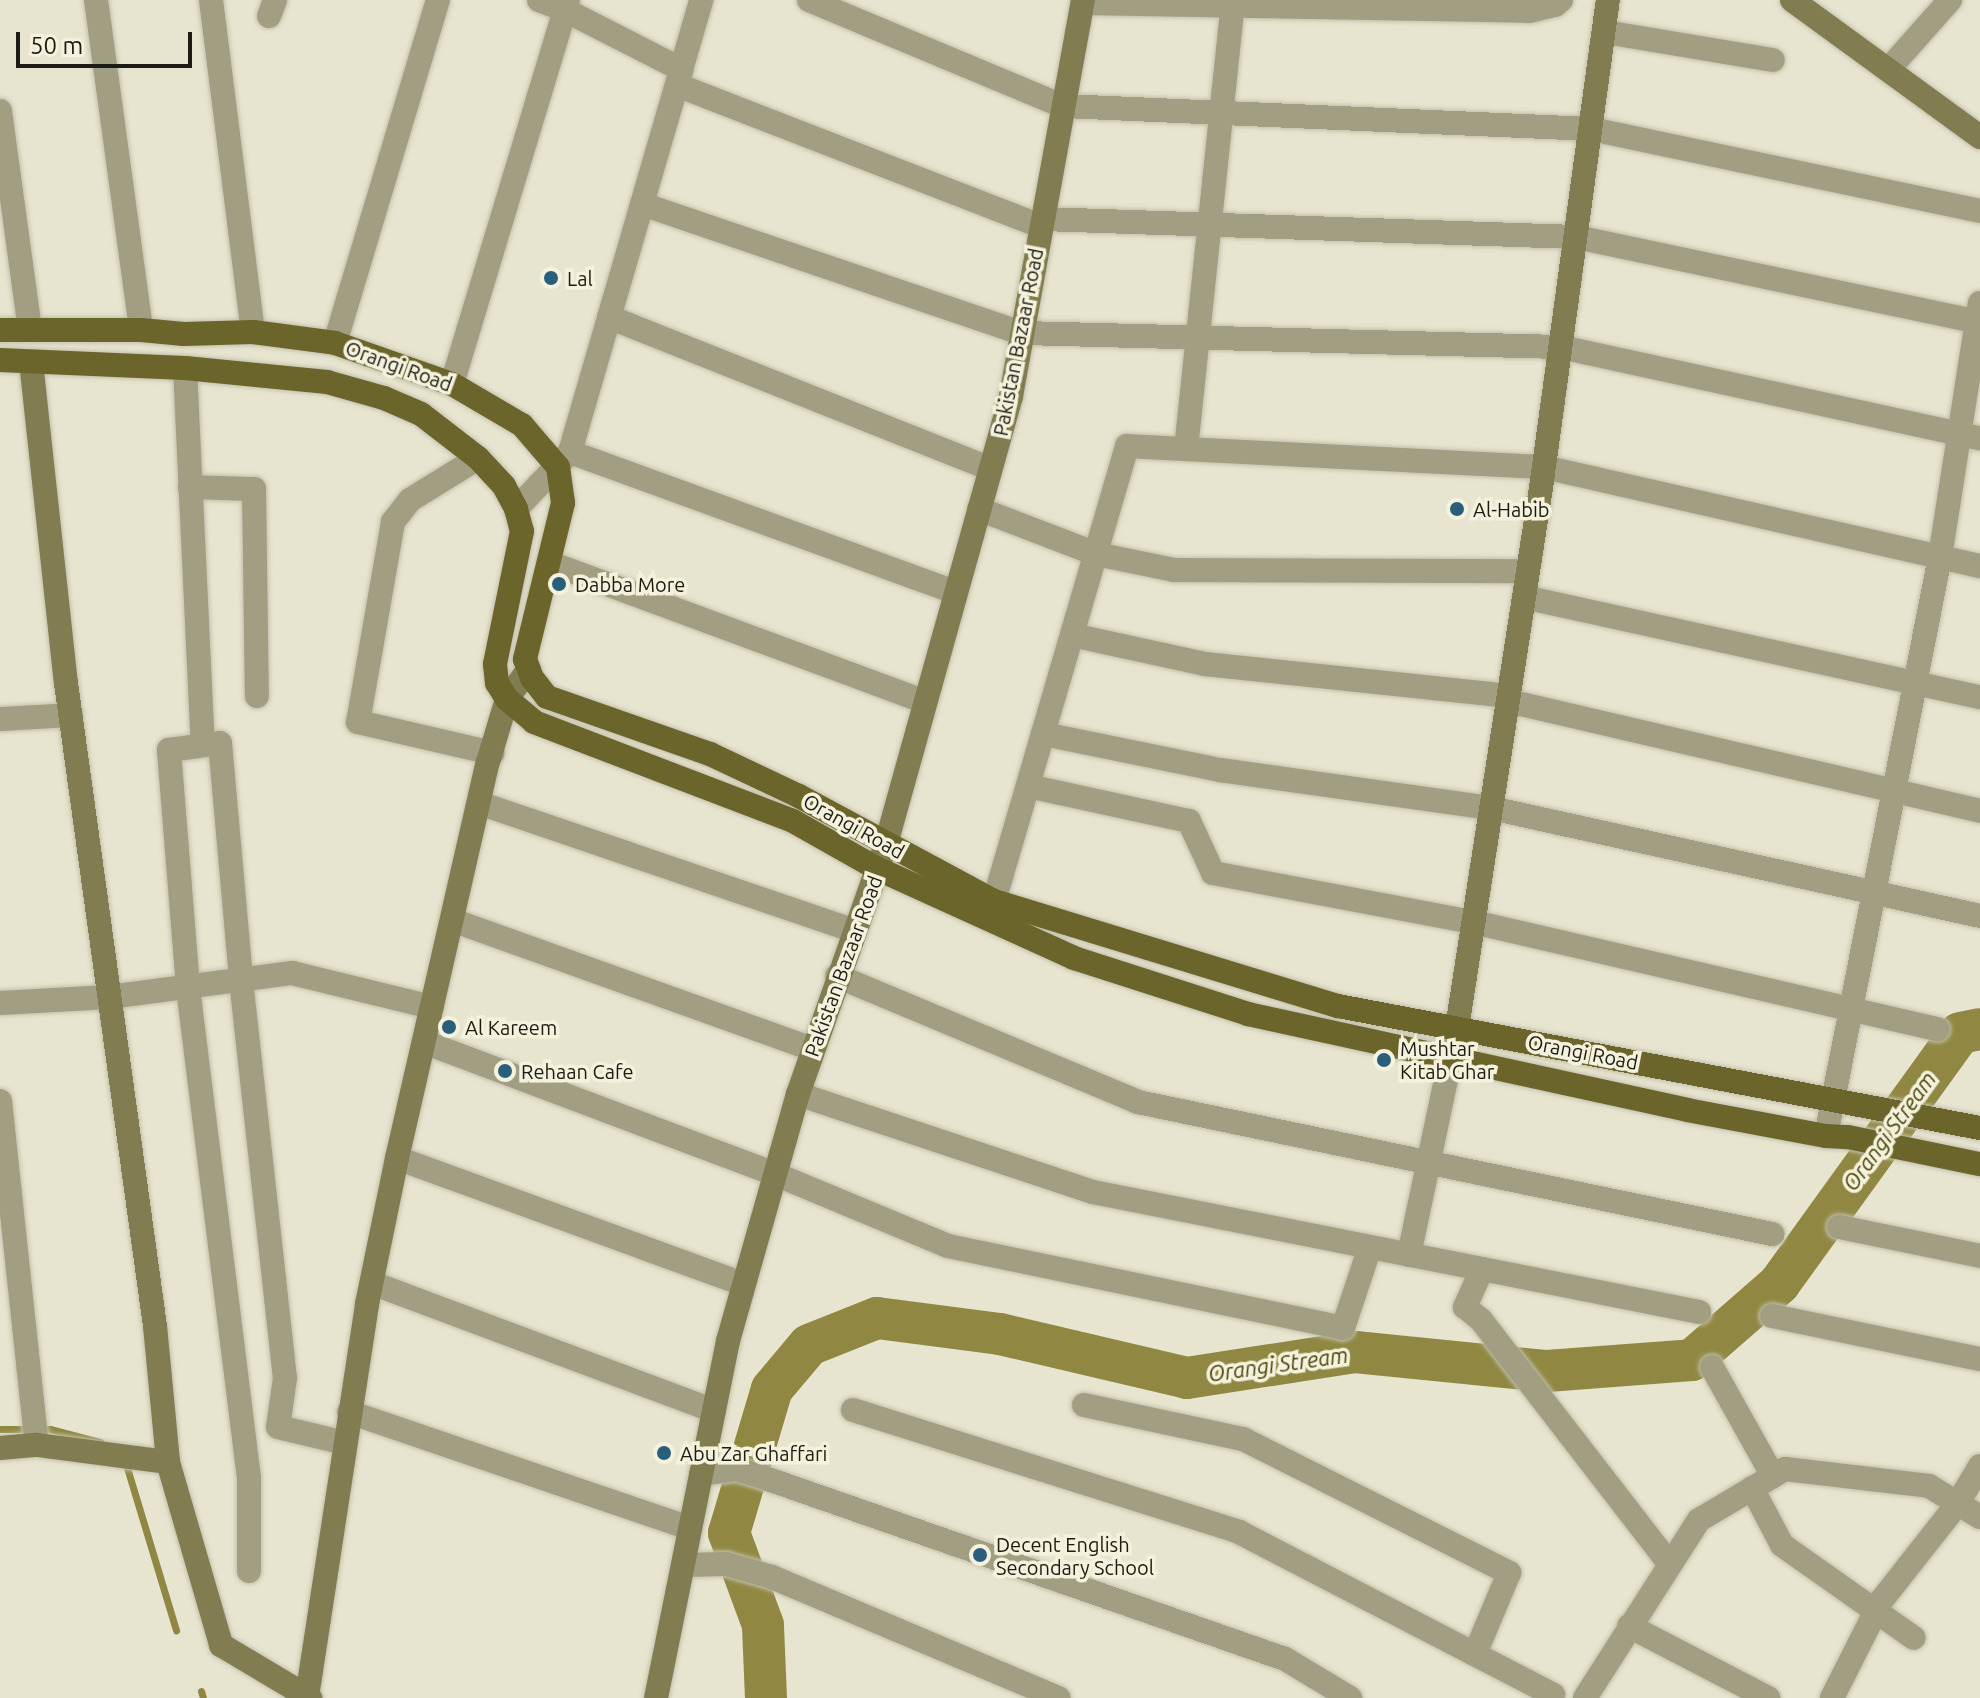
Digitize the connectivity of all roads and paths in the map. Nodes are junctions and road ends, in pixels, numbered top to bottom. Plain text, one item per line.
1 (96, 0) edge
2 (211, 0) edge
3 (438, 0) edge
4 (539, 0) edge
5 (701, 0) edge
6 (809, 0) edge
7 (1561, 0) edge
8 (1608, 0) edge
9 (1950, 0) edge
10 (1083, 1) edge
11 (1797, 1) edge
12 (1233, 3) edge
13 (567, 5) edge
14 (1605, 32) junction
15 (1773, 60) dead end
16 (1888, 70) junction
17 (679, 77) junction
18 (1063, 106) junction
19 (0, 111) edge
20 (1221, 112) junction
21 (1977, 128) edge
22 (1591, 129) junction
23 (642, 204) junction
24 (1980, 211) edge
25 (1041, 222) junction
26 (1209, 224) junction
27 (1576, 237) junction
28 (1979, 315) edge
29 (609, 317) junction
30 (30, 329) junction
31 (0, 330) edge
32 (141, 330) junction
33 (253, 332) junction
34 (1022, 333) junction
35 (1198, 338) junction
36 (335, 343) junction
37 (1561, 347) junction
38 (0, 360) edge
39 (31, 362) junction
40 (185, 368) junction
41 (452, 384) junction
42 (1970, 436) edge
43 (1186, 449) junction
44 (478, 458) junction
45 (564, 459) junction
46 (1544, 467) junction
47 (990, 469) junction
48 (190, 487) junction
49 (516, 509) junction
50 (979, 509) junction
51 (1096, 554) junction
52 (1940, 557) junction
53 (550, 563) junction
54 (1980, 566) edge
55 (1528, 571) junction
56 (955, 592) junction
57 (1524, 597) junction
58 (1072, 635) junction
59 (529, 669) junction
60 (1916, 683) junction
61 (257, 696) dead end
62 (1980, 697) edge
63 (1508, 698) junction
64 (507, 699) junction
65 (924, 701) junction
66 (71, 715) junction
67 (0, 719) edge
68 (1043, 734) junction
69 (203, 744) junction
70 (492, 753) junction
71 (1028, 786) junction
72 (1895, 791) junction
73 (479, 803) junction
74 (1491, 808) junction
75 (1980, 811) edge
76 (886, 844) junction
77 (878, 869) junction
78 (1875, 893) junction
79 (994, 901) junction
80 (1980, 916) edge
81 (452, 920) junction
82 (1473, 922) junction
83 (854, 931) junction
84 (837, 976) junction
85 (241, 980) junction
86 (188, 987) junction
87 (109, 997) junction
88 (0, 1003) edge
89 (432, 1007) junction
90 (1853, 1010) junction
91 (1457, 1028) junction
92 (1938, 1029) dead end
93 (424, 1042) junction
94 (813, 1049) junction
95 (1452, 1058) junction
96 (798, 1094) junction
97 (1835, 1099) junction
98 (0, 1101) edge
99 (1980, 1128) edge
100 (1837, 1136) junction
101 (397, 1158) junction
102 (1429, 1162) junction
103 (1980, 1164) edge
104 (775, 1174) junction
105 (1839, 1227) dead end
106 (1772, 1234) dead end
107 (1370, 1247) junction
108 (1409, 1255) junction
109 (1980, 1256) edge
110 (1482, 1269) junction
111 (372, 1283) junction
112 (744, 1284) junction
113 (1699, 1312) dead end
114 (1772, 1316) dead end
115 (1980, 1359) edge
116 (1712, 1367) dead end
117 (1084, 1405) dead end
118 (853, 1410) dead end
119 (714, 1411) junction
120 (349, 1412) junction
121 (38, 1441) junction
122 (345, 1443) junction
123 (0, 1448) edge
124 (168, 1462) junction
125 (1980, 1466) edge
126 (701, 1474) junction
127 (1762, 1482) junction
128 (1958, 1503) junction
129 (1980, 1517) edge
130 (690, 1528) junction
131 (1669, 1563) junction
132 (683, 1565) junction
133 (249, 1571) dead end
134 (1876, 1612) junction
135 (1629, 1626) junction
136 (1914, 1638) dead end
137 (1475, 1654) junction
138 (308, 1697) edge
139 (1556, 1697) edge
140 (656, 1698) edge
141 (1058, 1698) edge
142 (1350, 1698) edge
143 (1585, 1698) edge
144 (1768, 1698) edge
145 (1832, 1698) edge

1 - 32 street
2 - 33 street
3 - 36 street
4 - 13 street
5 - 17 street
6 - 18 street
7 - 12 street
8 - 14 street
9 - 16 street
10 - 12 street
10 - 18 street, Pakistan Bazaar Road
11 - 16 street
12 - 20 street
13 - 17 street
13 - 41 street
14 - 15 street
14 - 22 street
16 - 21 street
17 - 23 street
17 - 25 street
18 - 20 street
18 - 25 street, Pakistan Bazaar Road
19 - 30 street
20 - 22 street
20 - 26 street
22 - 24 street
22 - 27 street
23 - 29 street
23 - 34 street
25 - 26 street
25 - 34 street, Pakistan Bazaar Road
26 - 27 street
26 - 35 street
27 - 28 street
27 - 37 street
28 - 42 street
29 - 45 street
29 - 47 street
30 - 31 main road, Orangi Road
30 - 32 main road, Orangi Road
32 - 33 main road, Orangi Road
33 - 36 main road, Orangi Road
34 - 35 street
34 - 47 street, Pakistan Bazaar Road
35 - 37 street
35 - 43 street
36 - 41 main road, Orangi Road
37 - 42 street
37 - 46 street
38 - 39 main road, Orangi Road
39 - 40 main road, Orangi Road
39 - 66 street
40 - 44 main road, Orangi Road
40 - 48 street
41 - 45 main road, Orangi Road
42 - 52 street
43 - 46 street
43 - 51 street
44 - 49 main road, Orangi Road
44 - 70 street
45 - 49 street
45 - 53 main road
45 - 56 street
46 - 52 street
46 - 55 street
47 - 50 street, Pakistan Bazaar Road
48 - 61 street
48 - 69 street
49 - 64 main road, Orangi Road
50 - 51 street
50 - 56 street, Pakistan Bazaar Road
51 - 55 street
51 - 58 street
52 - 54 street
52 - 60 street
53 - 59 main road
53 - 65 street
55 - 57 street
56 - 65 street, Pakistan Bazaar Road
57 - 60 street
57 - 63 street
58 - 63 street
58 - 68 street
59 - 64 street
59 - 76 main road, Orangi Road
60 - 62 street
60 - 72 street
63 - 72 street
63 - 74 street
64 - 70 street
64 - 77 main road, Orangi Road
65 - 76 street, Pakistan Bazaar Road
66 - 67 street
66 - 87 street
68 - 71 street
68 - 74 street
69 - 85 street
69 - 86 street
70 - 73 street
71 - 79 street
71 - 82 street
72 - 75 street
72 - 78 street
73 - 81 street
73 - 83 street
74 - 78 street
74 - 82 street
76 - 77 street, Pakistan Bazaar Road
76 - 79 main road, Orangi Road
77 - 83 street, Pakistan Bazaar Road
77 - 95 main road, Orangi Road
78 - 80 street
78 - 90 street
79 - 91 main road, Orangi Road
81 - 89 street
81 - 94 street
82 - 90 street
82 - 91 street
83 - 84 street, Pakistan Bazaar Road
84 - 94 street, Pakistan Bazaar Road
84 - 102 street
85 - 86 street
85 - 89 street
85 - 122 street
86 - 87 street
86 - 133 street
87 - 88 street
87 - 124 street
89 - 93 street
90 - 92 street
90 - 97 street
91 - 95 street
91 - 97 main road, Orangi Road
93 - 101 street
93 - 104 street
94 - 96 street, Pakistan Bazaar Road
95 - 100 main road, Orangi Road
95 - 102 street
96 - 104 street, Pakistan Bazaar Road
96 - 107 street
97 - 99 main road, Orangi Road
97 - 100 street
98 - 121 street
100 - 103 main road, Orangi Road
101 - 111 street
101 - 112 street
102 - 106 street
102 - 108 street
104 - 107 street
104 - 112 street, Pakistan Bazaar Road
105 - 109 street
107 - 108 street
108 - 110 street
110 - 113 street
110 - 131 street
111 - 119 street
111 - 120 street
112 - 119 street, Pakistan Bazaar Road
114 - 115 street
116 - 127 street
117 - 137 street
118 - 137 street
119 - 126 street, Pakistan Bazaar Road
120 - 122 street
120 - 130 street
121 - 123 street
121 - 124 street
122 - 138 street
124 - 138 street
125 - 128 street
126 - 130 street, Pakistan Bazaar Road
126 - 142 street
127 - 128 street
127 - 131 street
127 - 134 street
128 - 129 street
128 - 134 street
130 - 132 street, Pakistan Bazaar Road
131 - 135 street
132 - 140 street, Pakistan Bazaar Road
132 - 141 street
134 - 136 street
134 - 145 street
135 - 143 street
135 - 144 street
137 - 139 street

